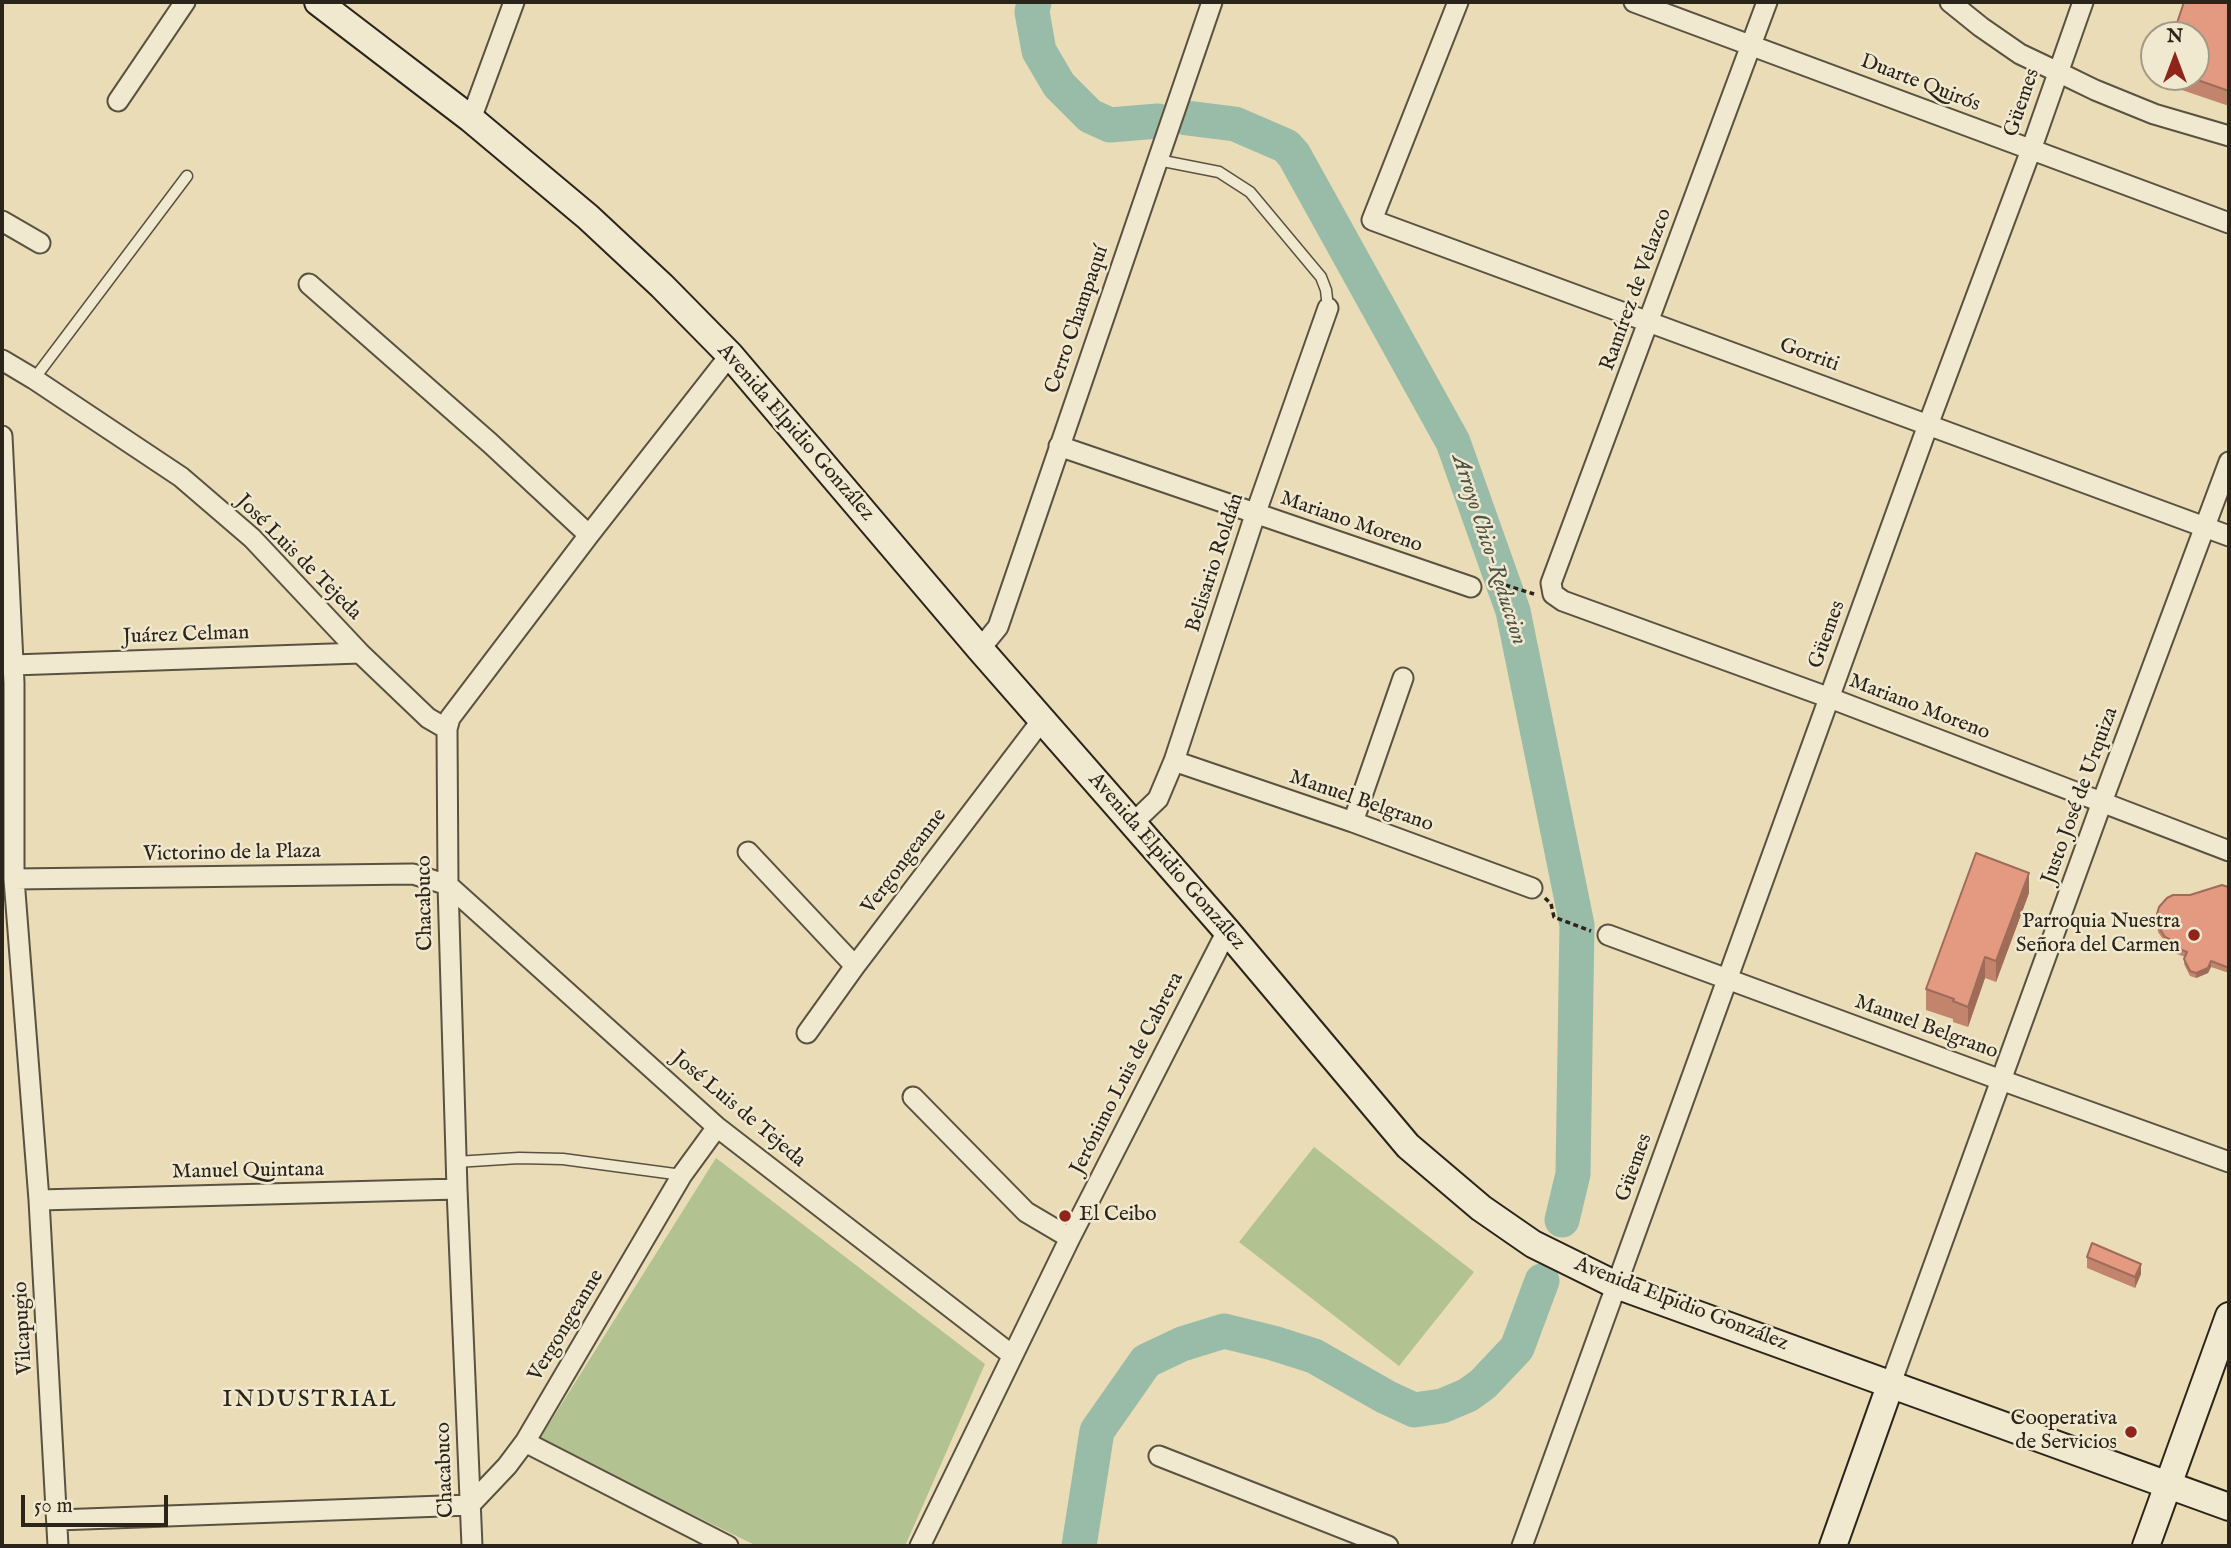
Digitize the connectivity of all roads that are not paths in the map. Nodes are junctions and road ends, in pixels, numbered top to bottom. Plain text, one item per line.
1 (185, 2) edge
2 (318, 2) edge
3 (514, 2) edge
4 (1212, 2) edge
5 (1458, 2) edge
6 (1634, 2) edge
7 (1767, 2) edge
8 (1950, 2) edge
9 (2082, 2) edge
10 (1752, 45) junction
11 (2058, 72) junction
12 (118, 101) dead end
13 (471, 119) junction
14 (2229, 136) edge
15 (2031, 150) junction
16 (1158, 160) junction
17 (187, 176) dead end
18 (2, 220) edge
19 (2229, 223) edge
20 (40, 243) dead end
21 (309, 284) dead end
22 (1328, 308) joint
23 (1649, 321) junction
24 (730, 355) junction
25 (2, 360) edge
26 (34, 379) junction
27 (1928, 425) junction
28 (2, 436) edge
29 (1059, 446) junction
30 (2229, 462) edge
31 (1255, 515) junction
32 (2206, 528) junction
33 (589, 535) junction
34 (5, 536) edge
35 (2229, 536) edge
36 (1471, 587) dead end
37 (1546, 595) joint
38 (980, 649) junction
39 (360, 653) junction
40 (10, 678) edge
41 (1403, 678) dead end
42 (1830, 698) junction
43 (1042, 720) junction
44 (447, 729) junction
45 (1174, 761) junction
46 (2102, 802) junction
47 (1353, 822) junction
48 (1133, 823) junction
49 (2229, 851) edge
50 (748, 852) dead end
51 (10, 866) edge
52 (448, 885) junction
53 (1532, 888) dead end
54 (1227, 931) junction
55 (1598, 932) road end
56 (855, 966) junction
57 (1728, 980) junction
58 (807, 1033) dead end
59 (2001, 1080) junction
60 (913, 1097) dead end
61 (717, 1127) junction
62 (456, 1162) junction
63 (2229, 1162) edge
64 (682, 1175) junction
65 (457, 1189) junction
66 (39, 1200) junction
67 (1070, 1238) junction
68 (1616, 1285) junction
69 (2229, 1315) edge
70 (1012, 1355) junction
71 (1891, 1383) junction
72 (525, 1442) junction
73 (1159, 1456) dead end
74 (2168, 1484) junction
75 (470, 1505) junction
76 (2229, 1507) edge
77 (57, 1520) junction
78 (58, 1546) edge
79 (472, 1546) edge
80 (728, 1546) edge
81 (920, 1546) edge
82 (1388, 1546) edge
83 (1522, 1546) edge
84 (1833, 1546) edge
85 (2146, 1546) edge

1 - 12 street
2 - 13 main road, Avenida Elpidio González
3 - 13 street
4 - 16 street, Cerro Champaquí
5 - 23 street, Gorriti
6 - 10 street, Duarte Quirós
7 - 10 street, Ramírez de Velazco
8 - 11 street
9 - 11 street, Güemes
10 - 15 street, Duarte Quirós
10 - 23 street, Ramírez de Velazco
11 - 14 street
11 - 15 street, Güemes
13 - 24 main road, Avenida Elpidio González
15 - 19 street, Duarte Quirós
15 - 27 street, Güemes
16 - 22 lane
16 - 29 street, Cerro Champaquí
17 - 26 lane
18 - 20 street
21 - 33 street
22 - 31 street, Belisario Roldán
23 - 27 street, Gorriti
23 - 37 street, Ramírez de Velazco
24 - 33 street
24 - 38 main road, Avenida Elpidio González
25 - 26 street, José Luis de Tejeda
26 - 39 street, José Luis de Tejeda
27 - 32 street, Gorriti
27 - 42 street, Güemes
28 - 34 street, Vilcapugio
29 - 31 street, Mariano Moreno
29 - 38 street, Cerro Champaquí
30 - 32 street, Justo José de Urquiza
31 - 36 street, Mariano Moreno
31 - 45 street, Belisario Roldán
32 - 35 street, Gorriti
32 - 46 street, Justo José de Urquiza
33 - 44 street
34 - 40 street, Vilcapugio
37 - 42 street, Mariano Moreno
38 - 43 main road, Avenida Elpidio González
39 - 40 street, Juárez Celman
39 - 44 street, José Luis de Tejeda
40 - 51 street, Vilcapugio
41 - 47 street
42 - 46 street, Mariano Moreno
42 - 57 street, Güemes
43 - 48 main road, Avenida Elpidio González
43 - 56 street, Vergongeanne
44 - 52 street, Chacabuco
45 - 47 street, Manuel Belgrano
45 - 48 street, Belisario Roldán
46 - 49 street, Mariano Moreno
46 - 59 street, Justo José de Urquiza
47 - 53 street, Manuel Belgrano
48 - 54 main road, Avenida Elpidio González
50 - 56 street
51 - 52 street, Victorino de la Plaza
51 - 66 street, Vilcapugio
52 - 61 street, José Luis de Tejeda
52 - 62 street, Chacabuco
54 - 67 street, Jerónimo Luis de Cabrera
54 - 68 main road, Avenida Elpidio González
55 - 57 street, Manuel Belgrano
56 - 58 street, Vergongeanne
57 - 59 street, Manuel Belgrano
57 - 68 street, Güemes
59 - 63 street, Manuel Belgrano
59 - 71 street, Justo José de Urquiza
60 - 67 street
61 - 64 street, Vergongeanne
61 - 70 street, José Luis de Tejeda
62 - 64 lane
62 - 65 street, Chacabuco
64 - 72 street, Vergongeanne
65 - 66 street, Manuel Quintana
65 - 75 street, Chacabuco
66 - 77 street, Vilcapugio
67 - 70 street, Jerónimo Luis de Cabrera
68 - 71 main road, Avenida Elpidio González
68 - 83 street, Güemes
69 - 74 main road
70 - 81 street, Jerónimo Luis de Cabrera
71 - 74 main road, Avenida Elpidio González
71 - 84 main road
72 - 75 street, Vergongeanne
72 - 80 street
73 - 82 street
74 - 76 main road, Avenida Elpidio González
74 - 85 main road
75 - 77 street
75 - 79 street, Chacabuco
77 - 78 street, Vilcapugio

